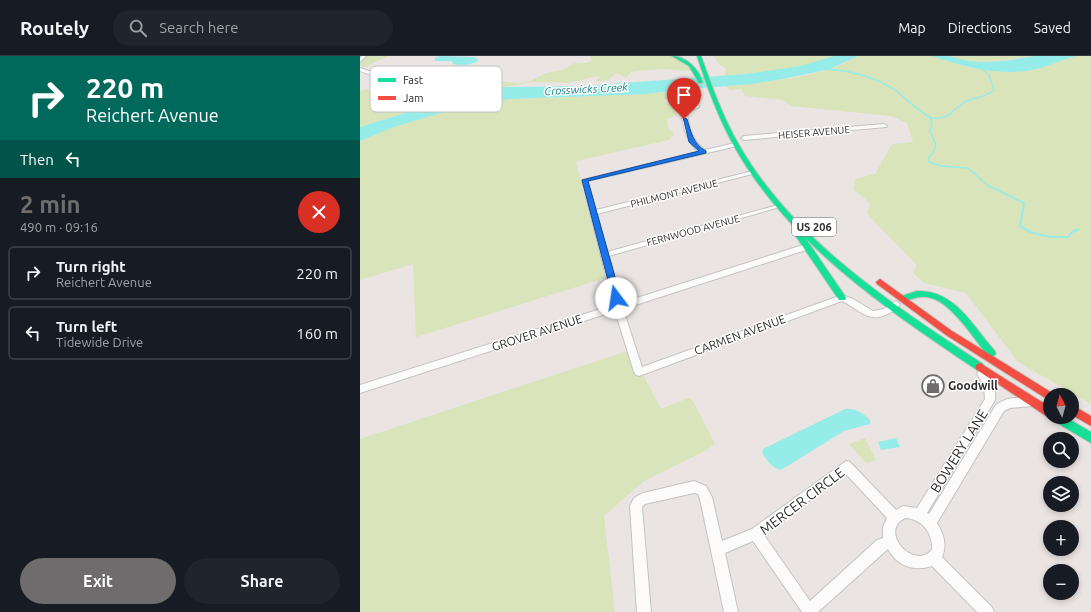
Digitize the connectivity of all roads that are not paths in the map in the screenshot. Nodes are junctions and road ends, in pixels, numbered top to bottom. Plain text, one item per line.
1 (364, 56) edge
2 (674, 56) edge
3 (699, 56) edge
4 (707, 56) edge
5 (360, 61) edge
6 (360, 69) edge
7 (370, 73) edge
8 (707, 76) junction
9 (697, 106) dead end
10 (884, 126) dead end
11 (744, 138) dead end
12 (734, 142) junction
13 (704, 152) junction
14 (755, 157) dead end
15 (765, 172) dead end
16 (753, 173) junction
17 (780, 206) junction
18 (594, 214) junction
19 (788, 215) junction
20 (806, 247) junction
21 (605, 255) junction
22 (874, 278) dead end
23 (842, 298) junction
24 (902, 299) junction
25 (619, 306) junction
26 (893, 307) junction
27 (975, 365) junction
28 (1035, 388) junction
29 (360, 389) edge
30 (1043, 393) edge
31 (1036, 404) junction
32 (1043, 408) edge
33 (1079, 414) edge
34 (1090, 420) edge
35 (1068, 424) edge
36 (1091, 438) edge
37 (919, 515) junction
38 (894, 517) junction
39 (930, 524) junction
40 (756, 534) junction
41 (891, 542) junction
42 (718, 549) junction
43 (933, 558) junction
44 (644, 612) edge
45 (731, 612) edge
46 (809, 612) edge
47 (987, 612) edge

1 - 5 street
2 - 8 highway
3 - 8 highway, US 206
4 - 8 highway, US 206
6 - 7 street
8 - 12 highway, US 206
9 - 13 street
10 - 11 street, HEISER AVENUE
12 - 13 street
12 - 16 highway, US 206
13 - 18 street
14 - 15 highway
16 - 17 highway, US 206
16 - 18 street, PHILMONT AVENUE
17 - 19 highway, US 206
17 - 21 street, FERNWOOD AVENUE
18 - 21 street
19 - 20 highway
19 - 26 highway, US 206
20 - 23 highway
20 - 25 street, GROVER AVENUE
21 - 25 street
22 - 24 highway
23 - 25 street, CARMEN AVENUE
23 - 26 street
24 - 26 street
24 - 28 highway
24 - 28 highway
25 - 29 street, GROVER AVENUE
26 - 27 highway, US 206
27 - 31 highway, US 206
27 - 37 street, BOWERY LANE
28 - 30 highway
31 - 32 highway, US 206
31 - 39 street, BOWERY LANE
33 - 34 highway
35 - 36 highway
37 - 38 street
37 - 39 street
38 - 40 street, MERCER CIRCLE
38 - 41 street
39 - 43 street
40 - 42 street
40 - 46 street, MERCER CIRCLE
41 - 43 street
41 - 46 street
42 - 44 street
42 - 45 street
43 - 47 street

